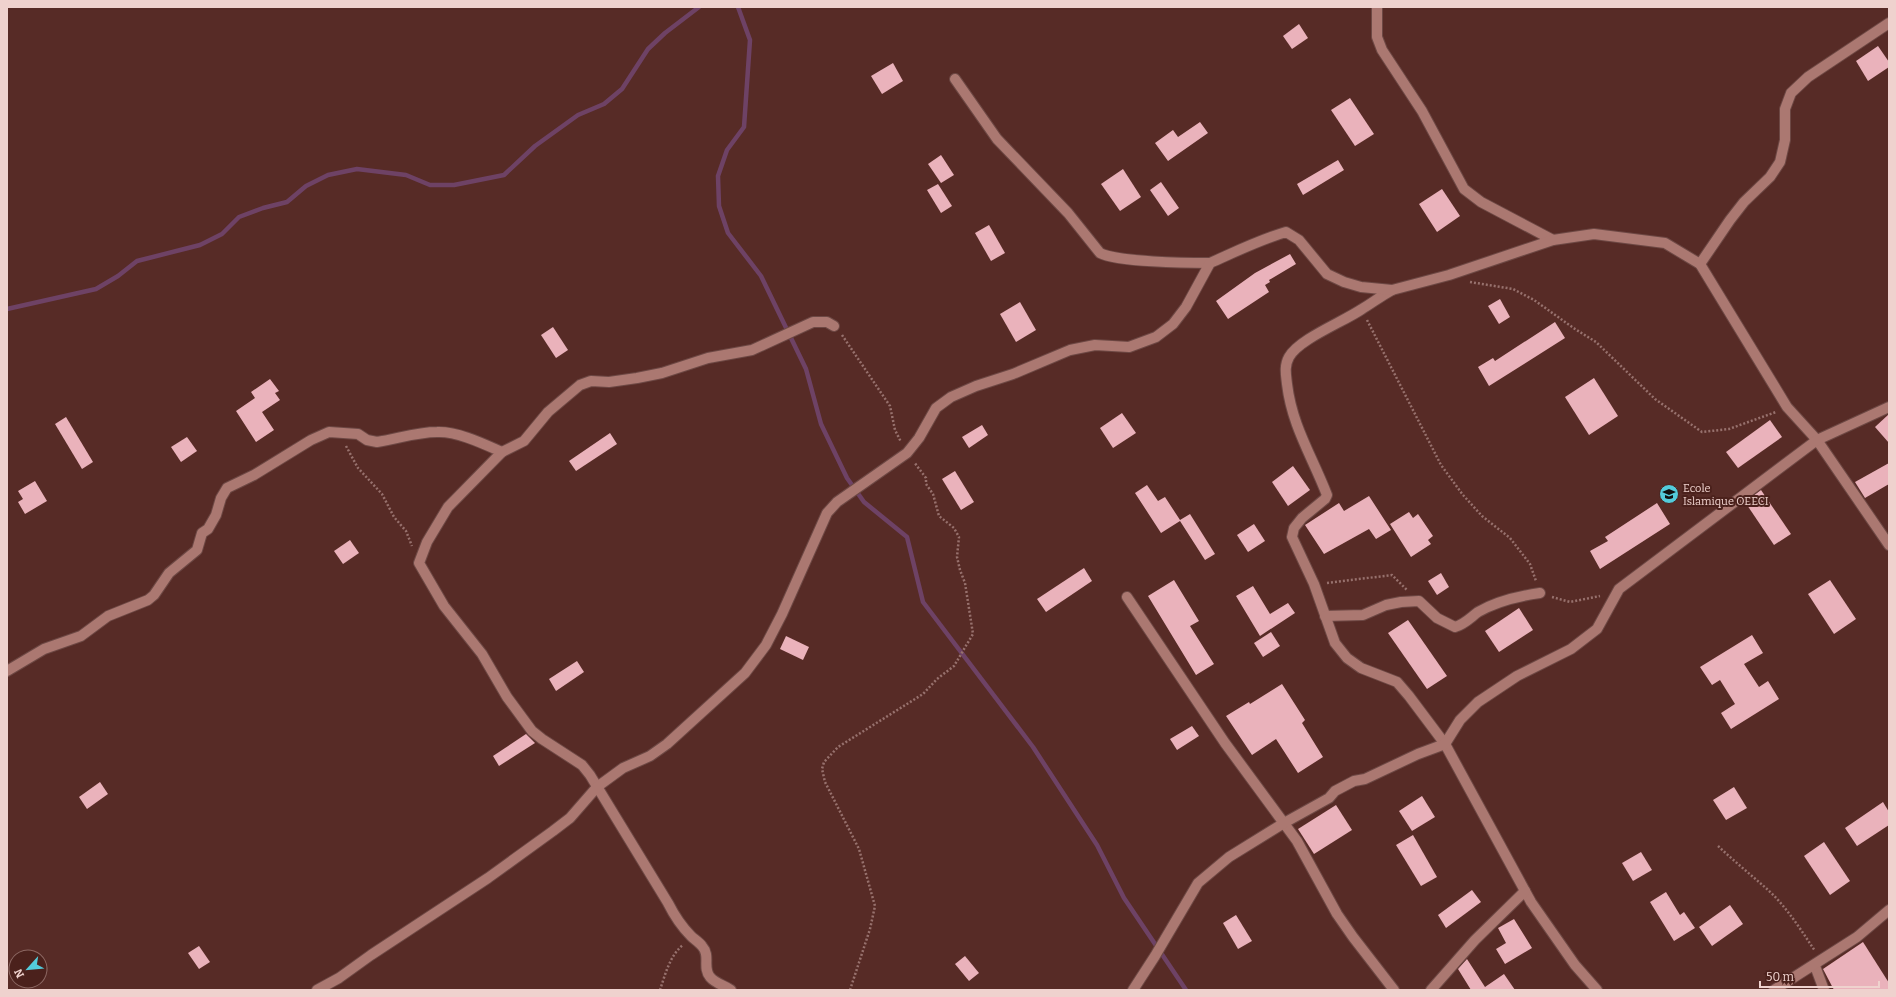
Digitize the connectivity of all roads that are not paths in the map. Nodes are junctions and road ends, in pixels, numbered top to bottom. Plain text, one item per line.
1 (1377, 7) edge
2 (1889, 23) edge
3 (956, 79) dead end
4 (1553, 240) junction
5 (1210, 263) junction
6 (1700, 264) junction
7 (1392, 290) junction
8 (834, 326) road end
9 (1889, 407) edge
10 (1817, 440) junction
11 (502, 452) junction
12 (1889, 545) edge
13 (1540, 593) road end
14 (1127, 596) dead end
15 (1325, 616) junction
16 (7, 670) edge
17 (1445, 744) junction
18 (597, 787) junction
19 (1284, 823) junction
20 (1525, 891) junction
21 (1889, 910) edge
22 (1818, 963) junction
23 (317, 990) edge
24 (731, 990) edge
25 (1133, 990) edge
26 (1394, 990) edge
27 (1431, 990) edge
28 (1597, 990) edge
29 (1774, 990) edge
30 (1824, 990) edge

1 - 4 street
2 - 6 street
3 - 5 street
4 - 6 street
4 - 7 street
5 - 7 street
5 - 18 street
6 - 10 street
7 - 15 street
8 - 11 street
9 - 10 street
10 - 12 street
10 - 17 street
11 - 16 street
11 - 18 street
13 - 15 street
14 - 19 street
15 - 17 street
17 - 19 street
17 - 20 street
18 - 23 street
18 - 24 street
19 - 25 street
19 - 26 street
20 - 27 street
20 - 28 street
21 - 22 street
22 - 29 street
22 - 30 street

